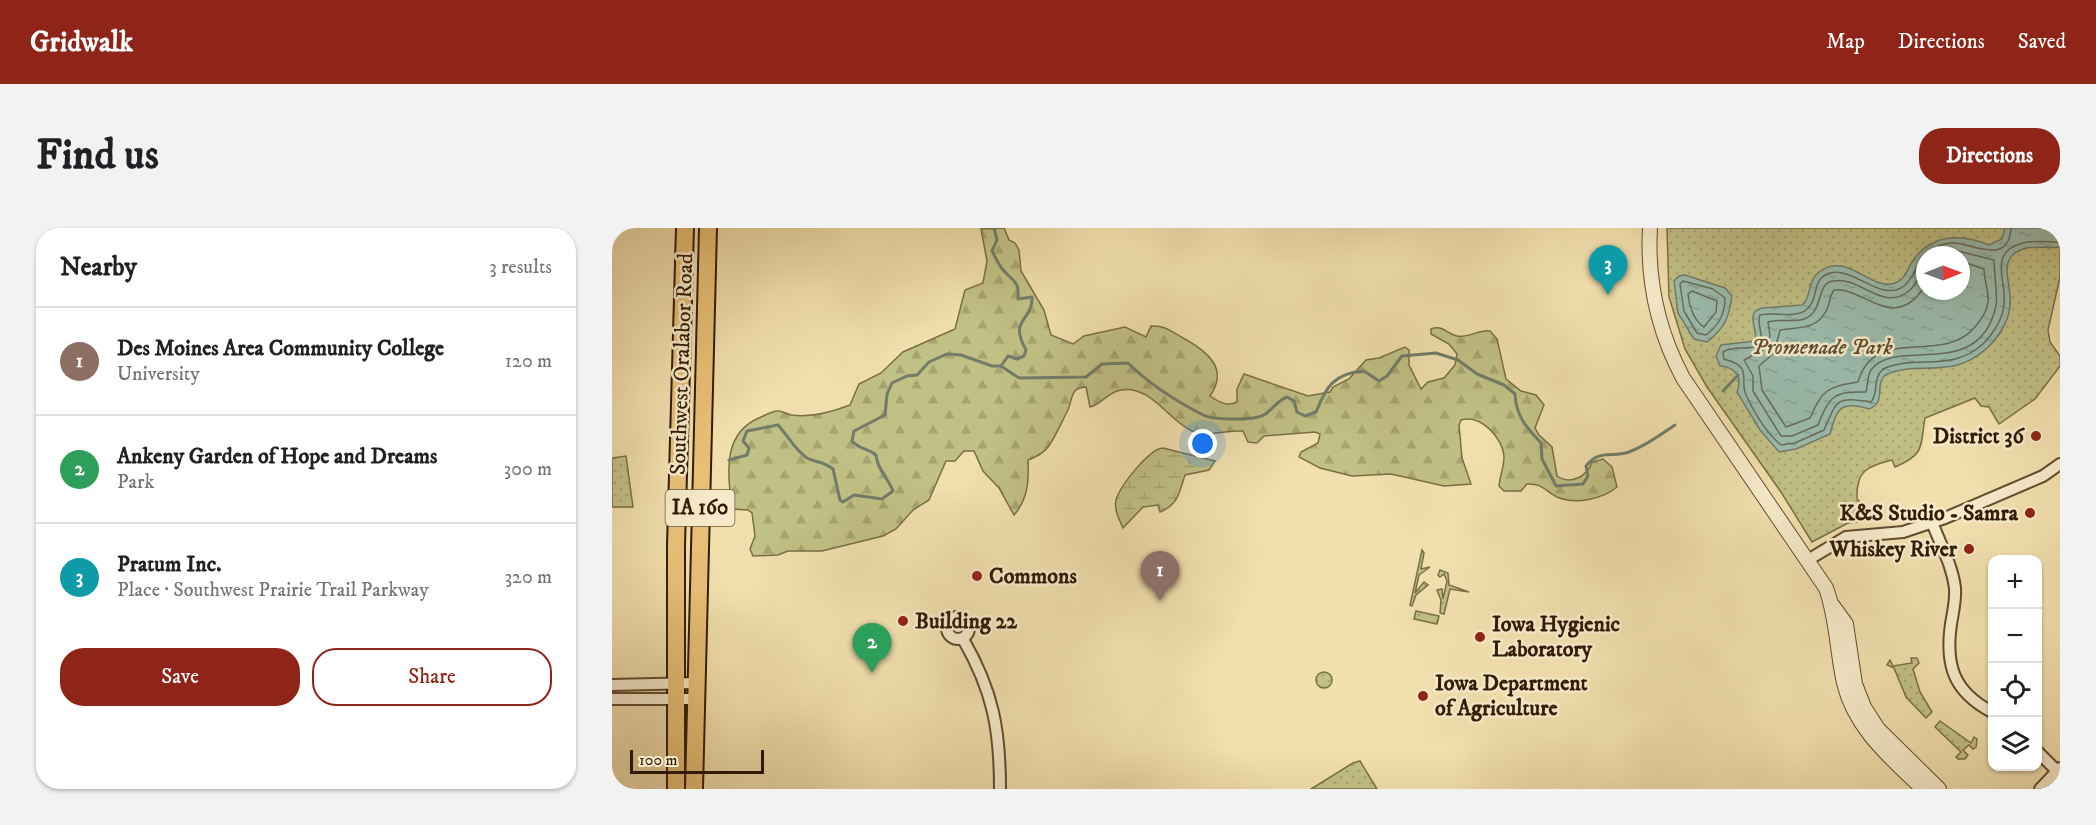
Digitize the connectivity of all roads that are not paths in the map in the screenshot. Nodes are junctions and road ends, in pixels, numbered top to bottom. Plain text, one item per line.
1 (685, 228) edge
2 (708, 228) edge
3 (1650, 228) edge
4 (2060, 464) edge
5 (1932, 522) junction
6 (1808, 560) junction
7 (1832, 604) junction
8 (963, 639) dead end
9 (612, 685) edge
10 (676, 691) junction
11 (696, 691) junction
12 (612, 699) edge
13 (1988, 709) edge
14 (2042, 756) edge
15 (2059, 771) edge
16 (676, 789) edge
17 (694, 789) edge
18 (1000, 789) edge
19 (1923, 789) edge
20 (1939, 789) edge
21 (2040, 789) edge

1 - 10 main road, Southwest Oralabor Road / IA 160
2 - 11 main road, Southwest Oralabor Road / IA 160
3 - 6 street
4 - 5 street
5 - 6 street
5 - 13 street
6 - 7 street
7 - 19 street
7 - 20 street
8 - 18 street
9 - 10 street
10 - 11 street
10 - 11 street
10 - 12 street
10 - 16 main road, Southwest Oralabor Road / IA 160
11 - 17 main road, Southwest Oralabor Road / IA 160
14 - 15 street
15 - 21 street

